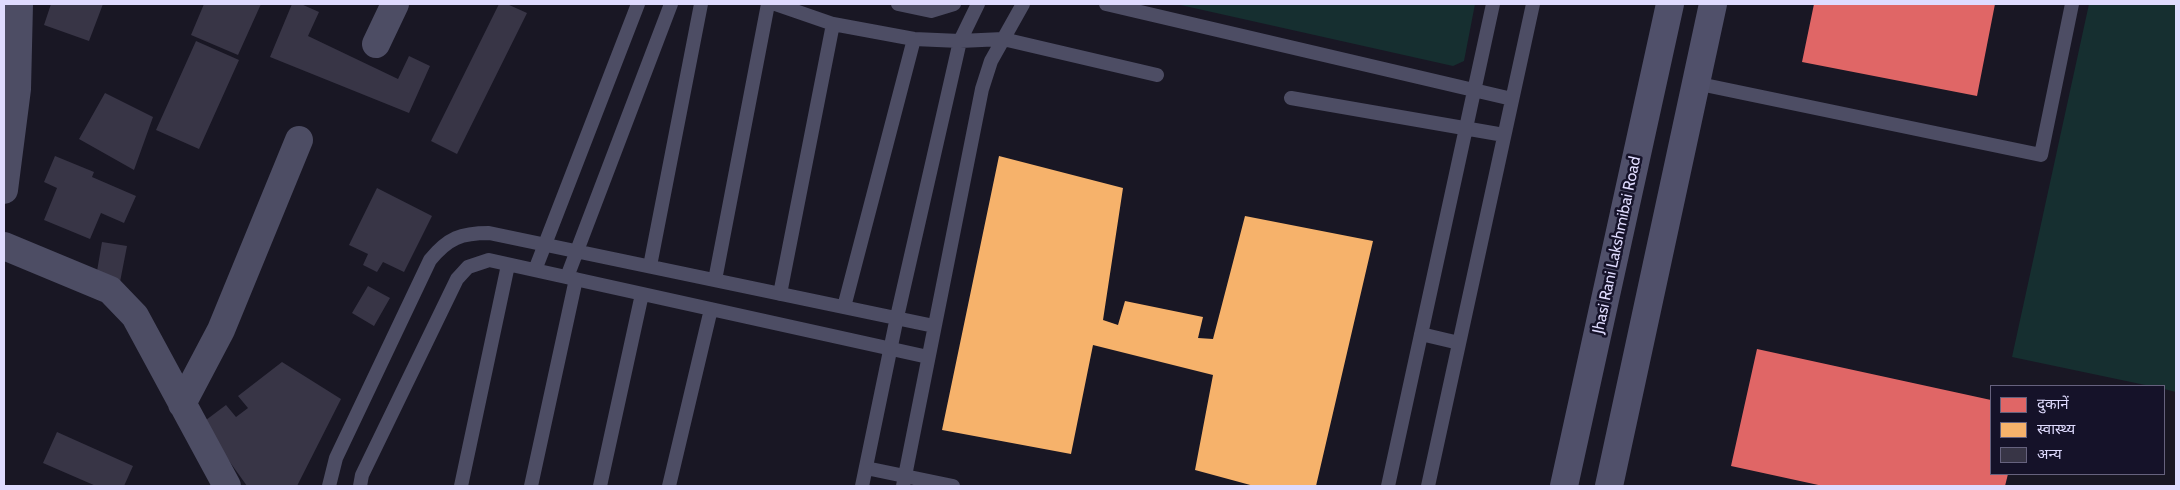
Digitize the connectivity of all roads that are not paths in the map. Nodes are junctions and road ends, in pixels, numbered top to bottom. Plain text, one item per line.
1 (19, 4) edge
2 (395, 4) edge
3 (638, 4) edge
4 (671, 4) edge
5 (701, 4) edge
6 (768, 4) edge
7 (775, 4) edge
8 (898, 4) edge
9 (954, 4) edge
10 (978, 4) edge
11 (1023, 4) edge
12 (1106, 4) edge
13 (1493, 4) edge
14 (1533, 4) edge
15 (1670, 4) edge
16 (1713, 4) edge
17 (2072, 4) edge
18 (833, 24) junction
19 (914, 39) junction
20 (1003, 39) junction
21 (960, 41) junction
22 (376, 44) dead end
23 (1157, 75) dead end
24 (1696, 83) junction
25 (1474, 90) junction
26 (1291, 98) dead end
27 (1512, 98) junction
28 (1466, 127) junction
29 (1504, 135) junction
30 (299, 140) dead end
31 (5, 180) edge
32 (546, 245) junction
33 (4, 246) edge
34 (577, 252) junction
35 (508, 264) junction
36 (650, 266) junction
37 (535, 270) junction
38 (572, 278) junction
39 (714, 280) junction
40 (642, 294) junction
41 (780, 294) junction
42 (844, 307) junction
43 (711, 309) junction
44 (897, 317) junction
45 (934, 326) junction
46 (1422, 334) junction
47 (1459, 342) junction
48 (891, 349) junction
49 (928, 357) junction
50 (182, 404) junction
51 (866, 468) junction
52 (904, 481) edge
53 (227, 486) edge
54 (329, 486) edge
55 (360, 486) edge
56 (460, 486) edge
57 (531, 486) edge
58 (600, 486) edge
59 (669, 486) edge
60 (862, 486) edge
61 (953, 486) edge
62 (1388, 486) edge
63 (1428, 486) edge
64 (1564, 486) edge
65 (1609, 486) edge

1 - 31 street
2 - 22 street
3 - 32 lane
4 - 34 lane
5 - 36 lane
6 - 39 lane
7 - 18 lane
8 - 9 lane
10 - 21 lane
11 - 20 lane
12 - 25 lane
13 - 25 lane
14 - 27 lane
15 - 64 main road, Jhasi Rani Lakshmibai Road
16 - 24 main road
17 - 24 lane
18 - 19 lane
18 - 41 lane
19 - 21 lane
19 - 42 lane
20 - 21 lane
20 - 23 lane
20 - 45 lane
21 - 44 lane
24 - 65 main road
25 - 27 lane
25 - 28 lane
26 - 28 lane
27 - 29 lane
28 - 29 lane
28 - 46 lane
29 - 47 lane
30 - 50 street
32 - 34 lane
32 - 37 lane
32 - 54 lane
33 - 50 street
34 - 36 lane
34 - 38 lane
35 - 37 lane
35 - 55 lane
35 - 56 lane
36 - 39 lane
37 - 38 lane
38 - 40 lane
38 - 57 lane
39 - 41 lane
40 - 43 lane
40 - 58 lane
41 - 42 lane
42 - 44 lane
43 - 48 lane
43 - 59 lane
44 - 45 lane
44 - 48 lane
45 - 49 lane
46 - 47 lane
46 - 62 lane
47 - 63 lane
48 - 49 lane
48 - 51 lane
49 - 52 lane
50 - 53 street
51 - 52 lane
51 - 60 lane
52 - 61 lane

